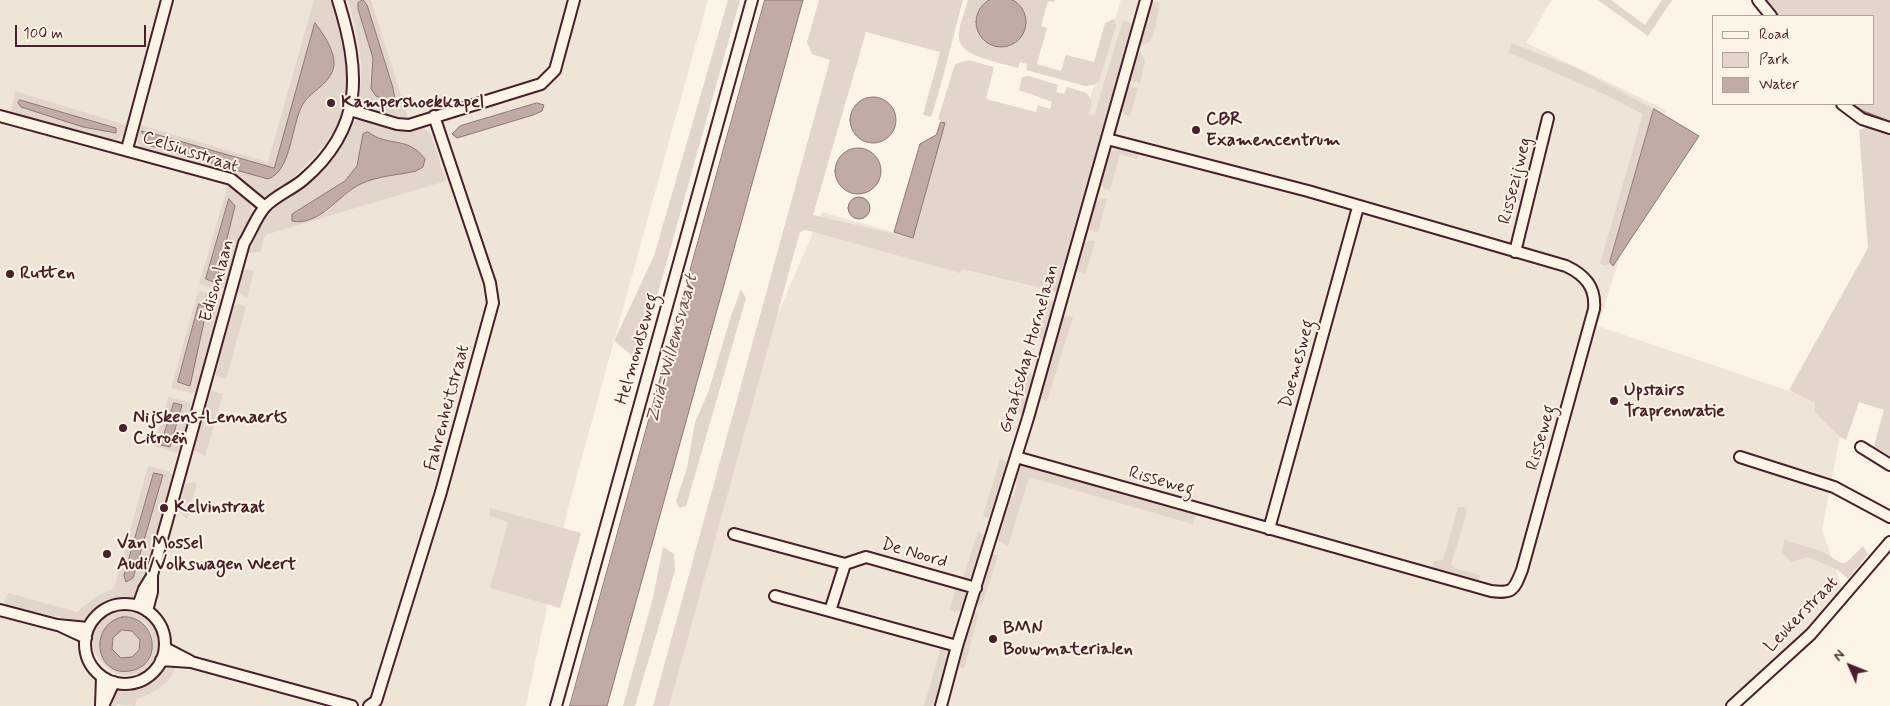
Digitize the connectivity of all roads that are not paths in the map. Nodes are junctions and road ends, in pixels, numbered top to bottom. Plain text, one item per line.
1 (167, 0) edge
2 (338, 0) edge
3 (574, 0) edge
4 (752, 0) edge
5 (1146, 0) edge
6 (1758, 0) edge
7 (1770, 15) edge
8 (1843, 105) edge
9 (350, 110) junction
10 (2, 116) edge
11 (434, 116) junction
12 (1548, 118) dead end
13 (0, 127) edge
14 (1890, 128) edge
15 (1107, 139) junction
16 (127, 149) junction
17 (265, 207) junction
18 (1358, 207) junction
19 (1515, 252) junction
20 (1861, 448) dead end
21 (1016, 457) junction
22 (1740, 457) dead end
23 (1890, 465) edge
24 (1890, 518) edge
25 (1270, 529) junction
26 (734, 534) dead end
27 (1890, 542) edge
28 (845, 564) junction
29 (976, 588) junction
30 (775, 596) dead end
31 (143, 608) junction
32 (0, 610) edge
33 (830, 611) junction
34 (87, 633) junction
35 (957, 646) junction
36 (164, 648) junction
37 (162, 660) junction
38 (191, 662) junction
39 (102, 676) junction
40 (114, 682) junction
41 (102, 706) edge
42 (352, 706) edge
43 (369, 706) edge
44 (556, 706) edge
45 (940, 706) edge
46 (1732, 706) edge

1 - 16 street, Celsiusstraat
2 - 9 street, Edisonlaan
3 - 11 street
4 - 44 street, Helmondseweg
5 - 15 street, Graafschap Hornelaan
6 - 7 street
8 - 14 street
9 - 11 street
9 - 17 street, Edisonlaan
10 - 13 street
10 - 16 street, Celsiusstraat
11 - 43 street, Fahrenheitstraat
12 - 19 street, Rissezijweg
15 - 18 street, Risseweg
15 - 21 street, Graafschap Hornelaan
16 - 17 street, Celsiusstraat
17 - 31 street, Edisonlaan
18 - 19 street, Risseweg
18 - 25 street, Doemesweg
19 - 25 street, Risseweg
20 - 23 street
21 - 25 street, Risseweg
21 - 29 street, Graafschap Hornelaan
22 - 24 street
26 - 28 street, De Noord
27 - 46 street, Leukerstraat
28 - 29 street, De Noord
28 - 33 street
29 - 35 street, Graafschap Hornelaan
30 - 33 street
31 - 34 street
31 - 36 street
32 - 34 street
33 - 35 street
34 - 39 street
35 - 45 street, Graafschap Hornelaan
36 - 37 street
36 - 38 street
37 - 38 street
37 - 40 street
38 - 42 street
39 - 40 street
39 - 41 street
40 - 41 street

